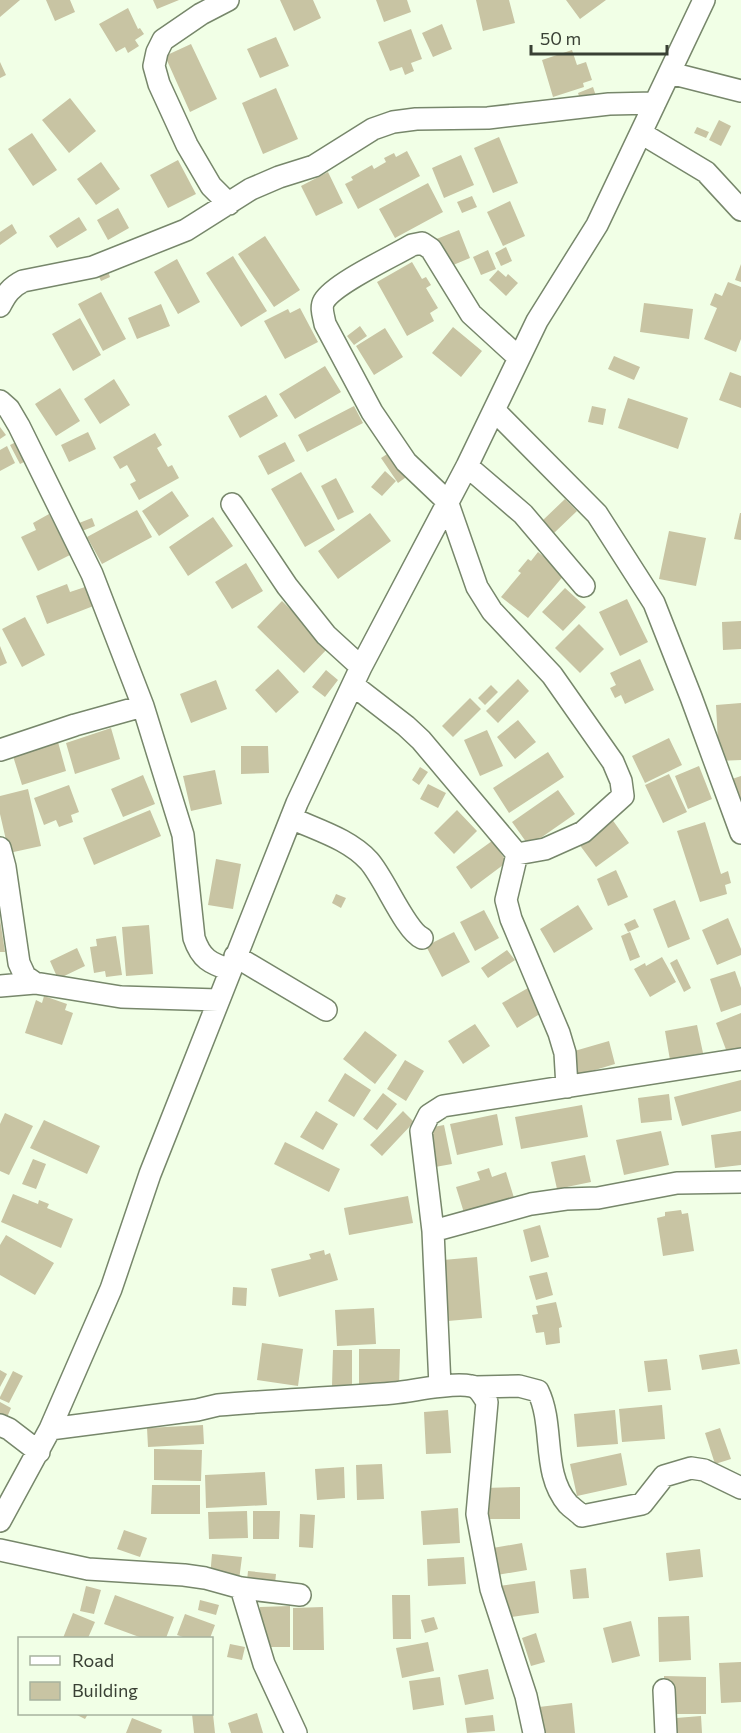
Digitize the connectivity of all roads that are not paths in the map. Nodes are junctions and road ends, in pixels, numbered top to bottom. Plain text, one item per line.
1 (228, 0) edge
2 (704, 0) edge
3 (669, 73) junction
4 (741, 91) edge
5 (655, 104) junction
6 (641, 133) junction
7 (229, 204) junction
8 (741, 210) edge
9 (7, 282) edge
10 (0, 306) edge
11 (518, 357) junction
12 (0, 401) edge
13 (494, 410) junction
14 (467, 466) junction
15 (447, 501) junction
16 (232, 504) dead end
17 (584, 586) dead end
18 (357, 676) junction
19 (143, 706) junction
20 (0, 750) edge
21 (291, 818) junction
22 (741, 833) edge
23 (0, 848) edge
24 (517, 854) junction
25 (422, 938) dead end
26 (233, 963) junction
27 (35, 983) junction
28 (0, 986) edge
29 (218, 1000) junction
30 (327, 1010) dead end
31 (741, 1059) edge
32 (567, 1087) junction
33 (741, 1182) edge
34 (433, 1231) junction
35 (440, 1386) junction
36 (477, 1387) junction
37 (0, 1425) edge
38 (50, 1429) junction
39 (39, 1452) junction
40 (741, 1488) edge
41 (0, 1521) edge
42 (0, 1550) edge
43 (241, 1588) junction
44 (300, 1595) dead end
45 (664, 1690) dead end
46 (296, 1733) edge
47 (534, 1733) edge
48 (666, 1733) edge

1 - 7 street
2 - 3 street
3 - 4 street
3 - 5 street
5 - 6 street
5 - 7 street
6 - 8 street
6 - 11 street
7 - 9 street
9 - 10 street
11 - 13 street
11 - 15 street
12 - 19 street
13 - 14 street
13 - 22 street
14 - 15 street
14 - 17 street
15 - 18 street
15 - 24 street
16 - 18 street
18 - 21 street
18 - 24 street
19 - 20 street
19 - 26 street
21 - 25 street
21 - 26 street
23 - 27 street
24 - 32 street
26 - 29 street
26 - 30 street
27 - 28 street
27 - 29 street
29 - 38 street
31 - 32 street
32 - 34 street
33 - 34 street
34 - 35 street
35 - 36 street
35 - 38 street
36 - 40 street
36 - 47 street
37 - 39 street
38 - 39 street
39 - 41 street
42 - 43 street
43 - 44 street
43 - 46 street
45 - 48 street

